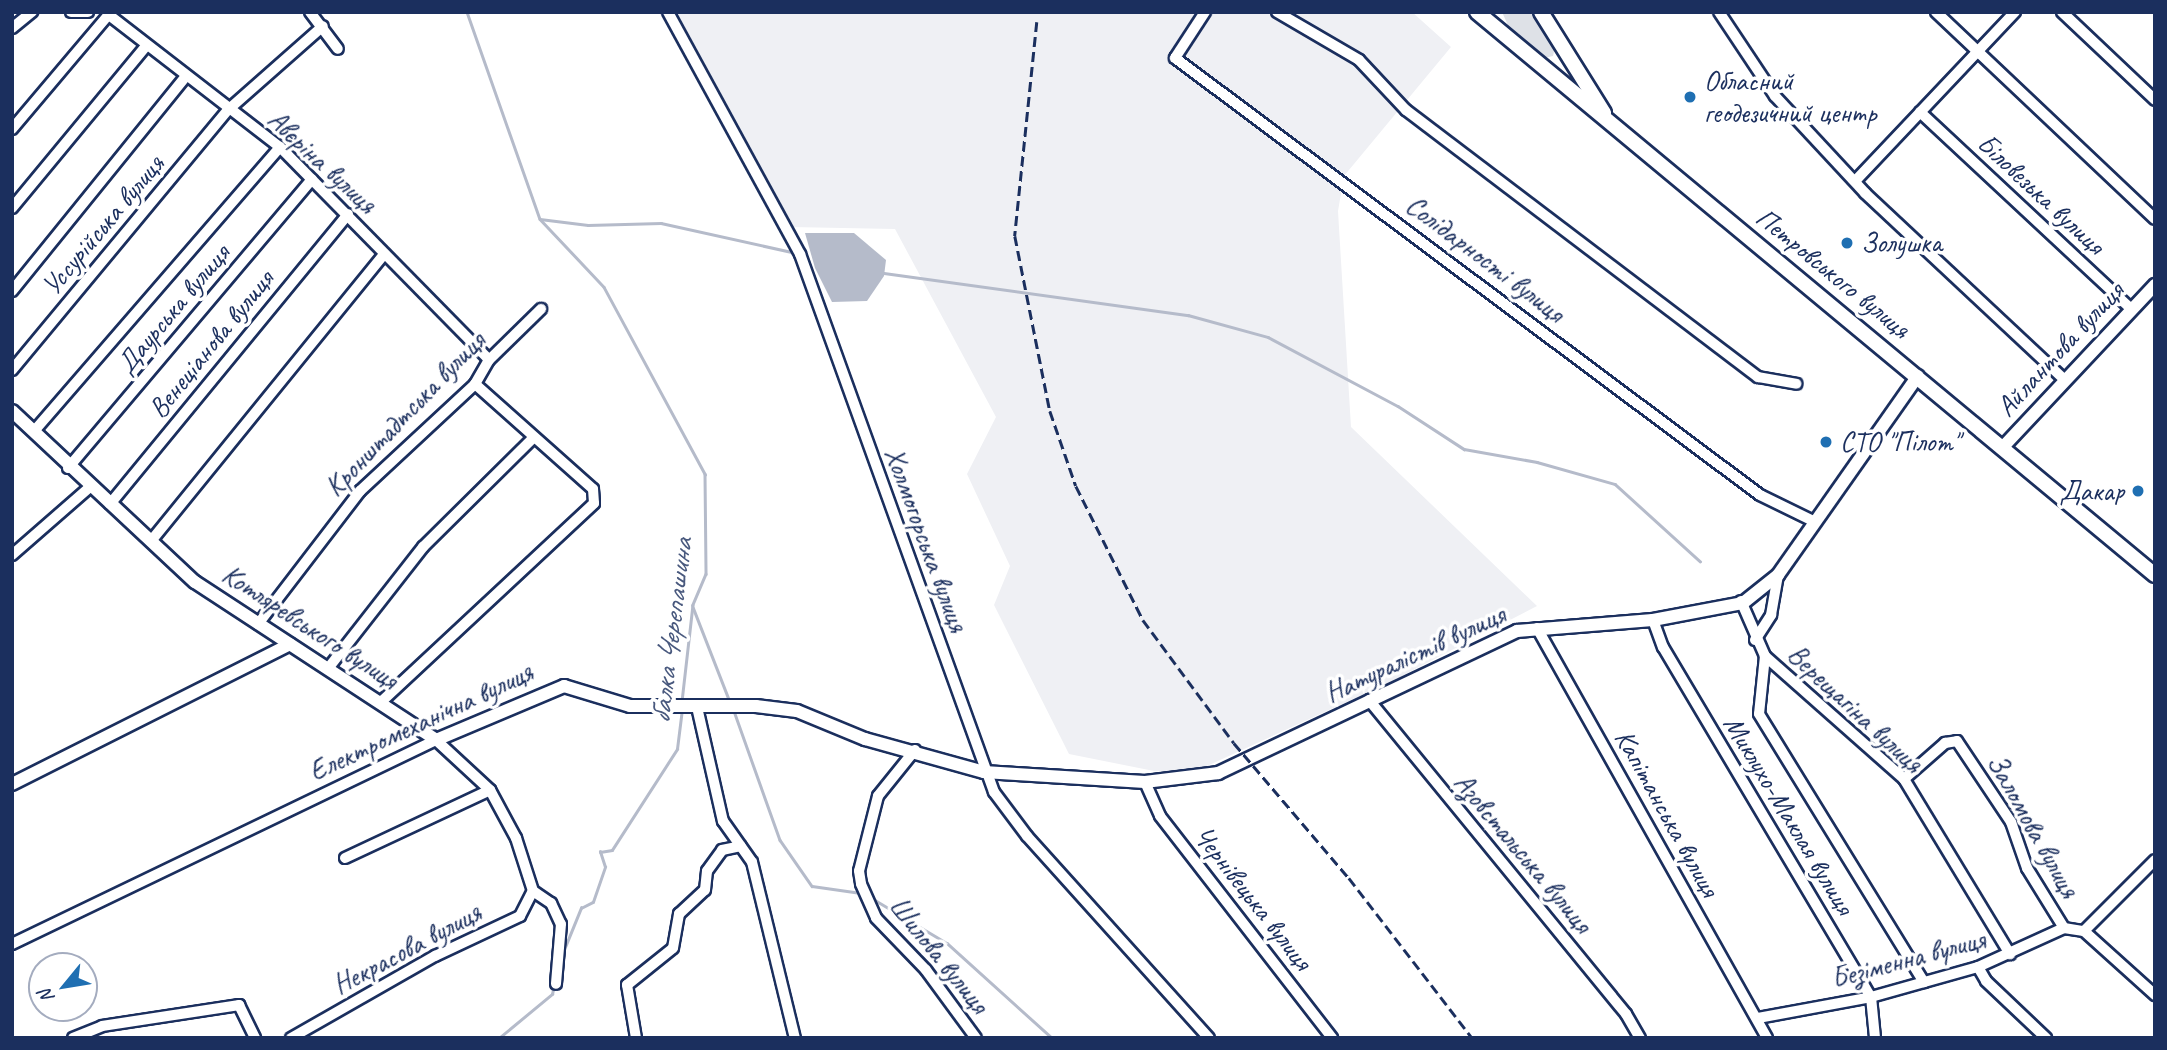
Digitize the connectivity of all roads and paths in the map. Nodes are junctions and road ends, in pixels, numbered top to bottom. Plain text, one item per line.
1 (32, 12) edge
2 (71, 12) edge
3 (88, 12) edge
4 (310, 12) edge
5 (668, 12) edge
6 (1205, 12) edge
7 (1277, 12) edge
8 (1477, 12) edge
9 (1541, 12) edge
10 (1719, 12) edge
11 (1936, 12) edge
12 (2015, 12) edge
13 (2062, 12) edge
14 (110, 14) edge
15 (323, 26) junction
16 (12, 28) edge
17 (146, 46) junction
18 (338, 49) dead end
19 (1977, 51) junction
20 (186, 76) junction
21 (2155, 100) edge
22 (229, 109) junction
23 (1920, 112) junction
24 (1612, 126) junction
25 (12, 129) edge
26 (280, 147) junction
27 (312, 179) junction
28 (1857, 179) junction
29 (12, 208) edge
30 (348, 214) junction
31 (2155, 219) edge
32 (384, 254) junction
33 (2155, 285) edge
34 (12, 291) edge
35 (541, 309) dead end
36 (2131, 309) junction
37 (489, 360) junction
38 (12, 370) edge
39 (1918, 376) junction
40 (2065, 380) junction
41 (475, 384) junction
42 (1796, 384) dead end
43 (12, 411) edge
44 (35, 430) junction
45 (534, 437) junction
46 (2002, 448) junction
47 (68, 468) junction
48 (89, 487) junction
49 (110, 504) junction
50 (1815, 522) junction
51 (152, 541) junction
52 (12, 555) edge
53 (1778, 575) junction
54 (2155, 575) edge
55 (1741, 601) junction
56 (1653, 620) junction
57 (258, 624) junction
58 (1537, 628) junction
59 (1755, 640) junction
60 (290, 644) junction
61 (1765, 656) junction
62 (330, 666) junction
63 (1369, 700) junction
64 (382, 701) junction
65 (697, 707) junction
66 (436, 740) junction
67 (915, 750) junction
68 (984, 772) junction
69 (1904, 779) junction
70 (1145, 782) junction
71 (12, 784) edge
72 (490, 790) junction
73 (741, 846) junction
74 (345, 858) dead end
75 (2154, 863) edge
76 (533, 891) junction
77 (2064, 928) junction
78 (2084, 931) junction
79 (12, 944) edge
80 (2010, 954) junction
81 (1978, 967) junction
82 (1924, 982) junction
83 (556, 984) dead end
84 (2155, 995) edge
85 (1871, 997) junction
86 (1758, 1018) junction
87 (73, 1038) edge
88 (255, 1038) edge
89 (291, 1038) edge
90 (636, 1038) edge
91 (795, 1038) edge
92 (976, 1038) edge
93 (1209, 1038) edge
94 (1332, 1038) edge
95 (1640, 1038) edge
96 (1767, 1038) edge
97 (1875, 1038) edge
98 (2046, 1038) edge

1 - 16 street
2 - 3 street
4 - 15 street
5 - 68 street, Холмогорська вулиця
6 - 50 street, Солідарності вулиця
7 - 42 street
8 - 24 main road, Петровського вулиця
9 - 24 main road
10 - 28 street
11 - 19 street
12 - 19 street
13 - 21 street
14 - 17 street, Авєріна вулиця
14 - 25 street
15 - 18 street
15 - 22 street, Уссурійська вулиця
17 - 20 street, Авєріна вулиця
17 - 29 street
19 - 23 street
19 - 31 street
20 - 22 street, Авєріна вулиця
20 - 34 street, Уссурійська вулиця
22 - 26 street, Авєріна вулиця
22 - 38 street, Уссурійська вулиця
23 - 28 street
23 - 36 street, Біловезька вулиця
24 - 39 main road, Петровського вулиця
26 - 27 street, Авєріна вулиця
26 - 44 street, Даурська вулиця
27 - 30 street, Авєріна вулиця
27 - 47 street, Даурська вулиця
28 - 40 street
30 - 32 street, Авєріна вулиця
30 - 49 street, Венеціанова вулиця
32 - 37 street, Авєріна вулиця
32 - 51 street
33 - 36 street, Айлантова вулиця
35 - 37 street, Кронштадтська вулиця
36 - 40 street, Айлантова вулиця
37 - 41 street, Кронштадтська вулиця
39 - 46 main road, Петровського вулиця
39 - 50 street, Натуралістів вулиця
40 - 46 street, Айлантова вулиця
41 - 45 street
41 - 57 street, Кронштадтська вулиця
43 - 44 street, Котляревського вулиця
44 - 47 street, Котляревського вулиця
45 - 62 street
45 - 64 street
46 - 54 main road, Петровського вулиця
47 - 48 street, Котляревського вулиця
48 - 49 street, Котляревського вулиця
48 - 52 street
49 - 51 street, Котляревського вулиця
50 - 53 street, Натуралістів вулиця
51 - 57 street, Котляревського вулиця
53 - 55 street, Натуралістів вулиця
53 - 59 street
55 - 56 street, Натуралістів вулиця
55 - 59 street, Верещагіна вулиця
56 - 58 street, Натуралістів вулиця
56 - 85 street, Миклухо-Маклая вулиця
57 - 60 street, Котляревського вулиця
58 - 63 street, Натуралістів вулиця
58 - 86 street, Капітанська вулиця
59 - 61 street, Верещагіна вулиця
60 - 62 street, Котляревського вулиця
60 - 71 street
61 - 69 street, Верещагіна вулиця
61 - 82 street
62 - 64 street, Котляревського вулиця
63 - 70 street, Натуралістів вулиця
63 - 95 street, Азовстальська вулиця
64 - 66 street, Котляревського вулиця
65 - 66 street, Електромеханічна вулиця
65 - 67 street, Електромеханічна вулиця
65 - 73 street
66 - 72 street, Котляревського вулиця
66 - 79 street, Електромеханічна вулиця
67 - 68 street, Натуралістів вулиця
67 - 92 street, Шилова вулиця
68 - 70 street, Натуралістів вулиця
68 - 93 street, Холмогорська вулиця
69 - 77 street, Заломова вулиця
69 - 80 street, Верещагіна вулиця
70 - 94 street, Чернівецька вулиця
72 - 74 street
72 - 76 street, Котляревського вулиця
73 - 90 street
73 - 91 street
75 - 78 street
76 - 83 street, Котляревського вулиця
76 - 89 street, Некрасова вулиця
77 - 78 street, Заломова вулиця
77 - 80 street, Безіменна вулиця
78 - 84 street, Заломова вулиця
80 - 81 street, Безіменна вулиця
81 - 82 street, Безіменна вулиця
81 - 98 street
82 - 85 street, Безіменна вулиця
85 - 86 street, Безіменна вулиця
85 - 97 street, Миклухо-Маклая вулиця
86 - 96 street, Капітанська вулиця
87 - 88 street

